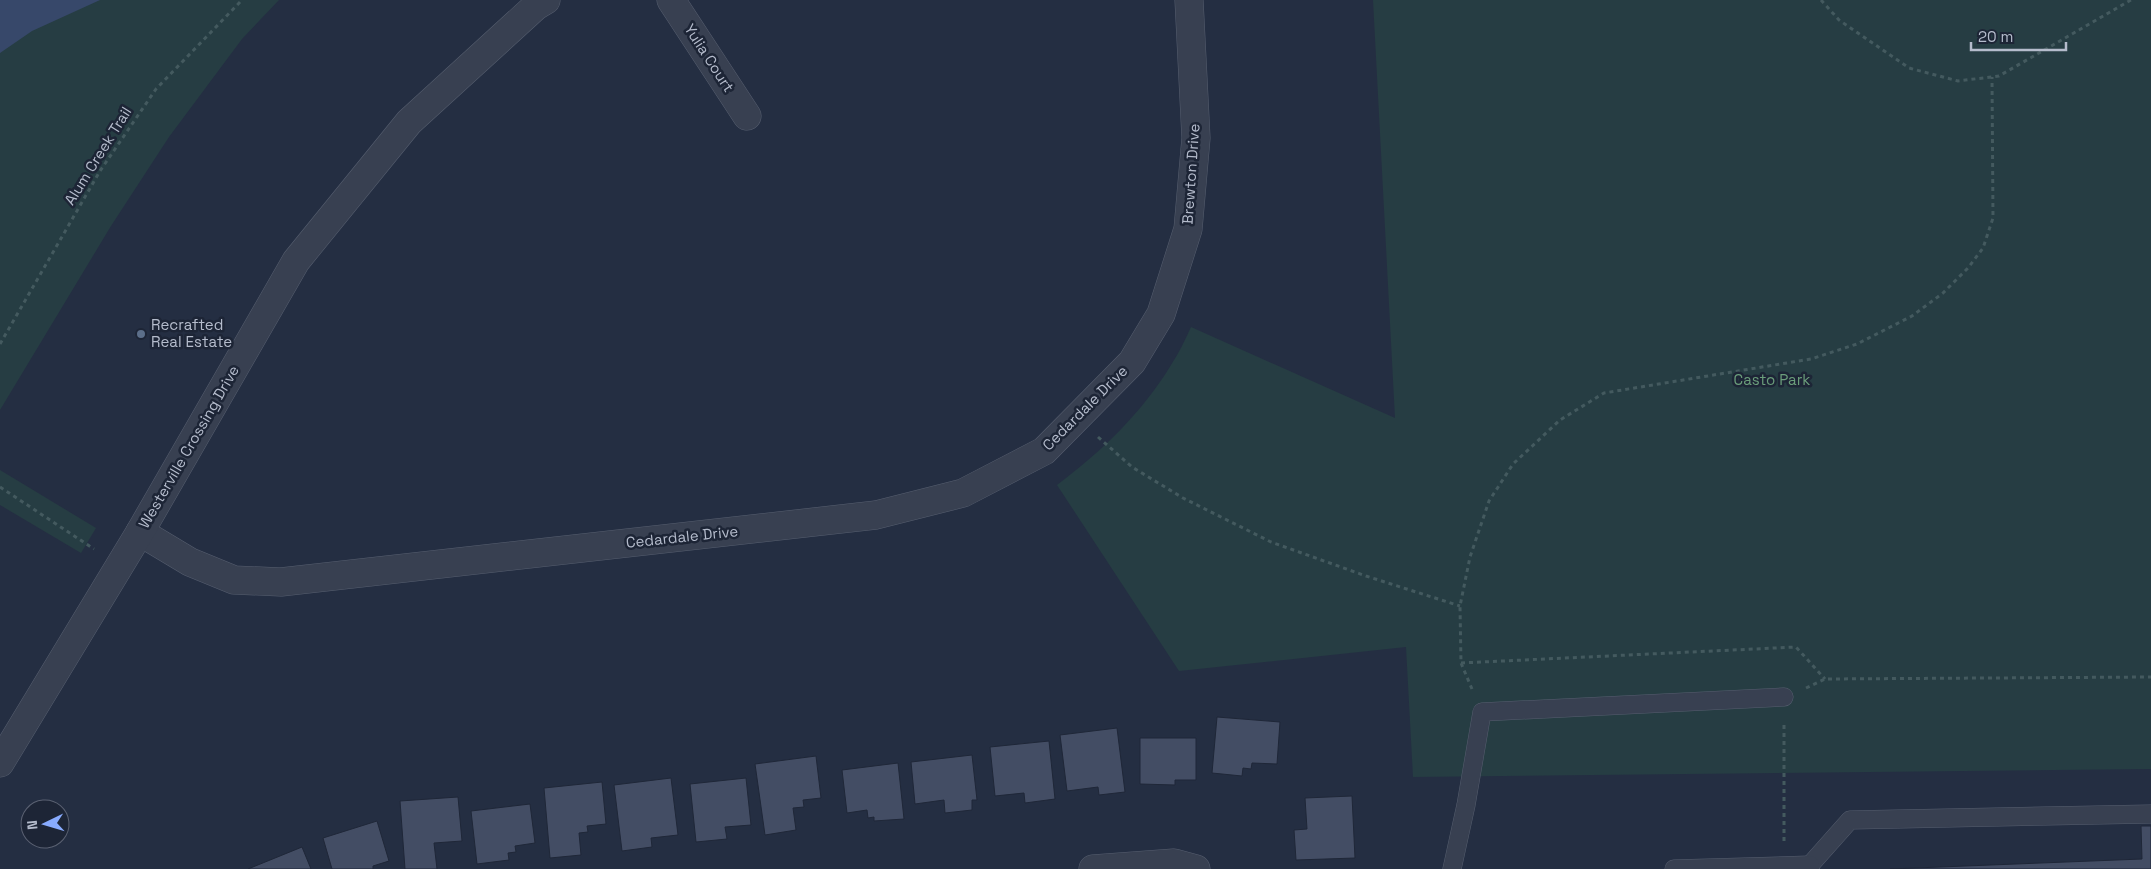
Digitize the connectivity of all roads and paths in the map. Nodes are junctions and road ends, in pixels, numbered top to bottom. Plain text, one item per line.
1 (242, 0) edge
2 (546, 0) edge
3 (671, 0) edge
4 (1189, 0) edge
5 (1821, 0) edge
6 (2131, 0) edge
7 (1992, 77) junction
8 (746, 116) dead end
9 (1161, 314) joint
10 (0, 344) edge
11 (1076, 419) junction
12 (0, 487) edge
13 (140, 532) junction
14 (120, 565) junction
15 (1460, 606) junction
16 (1461, 663) junction
17 (2151, 677) edge
18 (1784, 697) joint
19 (1482, 712) junction
20 (0, 763) edge
21 (2151, 814) edge
22 (1784, 866) junction
23 (1810, 867) edge
24 (1093, 869) edge
25 (1196, 869) edge
26 (1452, 869) edge
27 (1674, 869) edge

1 - 10 path, Alum Creek Trail
2 - 13 street, Westerville Crossing Drive
3 - 8 street, Yulia Court
4 - 9 street, Brewton Drive
5 - 7 path
6 - 7 path
7 - 15 path
9 - 11 street, Cedardale Drive
11 - 13 street, Cedardale Drive
11 - 15 path
12 - 14 path
13 - 14 street, Westerville Crossing Drive
14 - 20 street, Westerville Crossing Drive
15 - 16 path
16 - 17 path
16 - 19 path
18 - 19 lane
18 - 22 path
19 - 26 lane
21 - 23 lane
22 - 23 lane
22 - 27 lane
24 - 25 street

